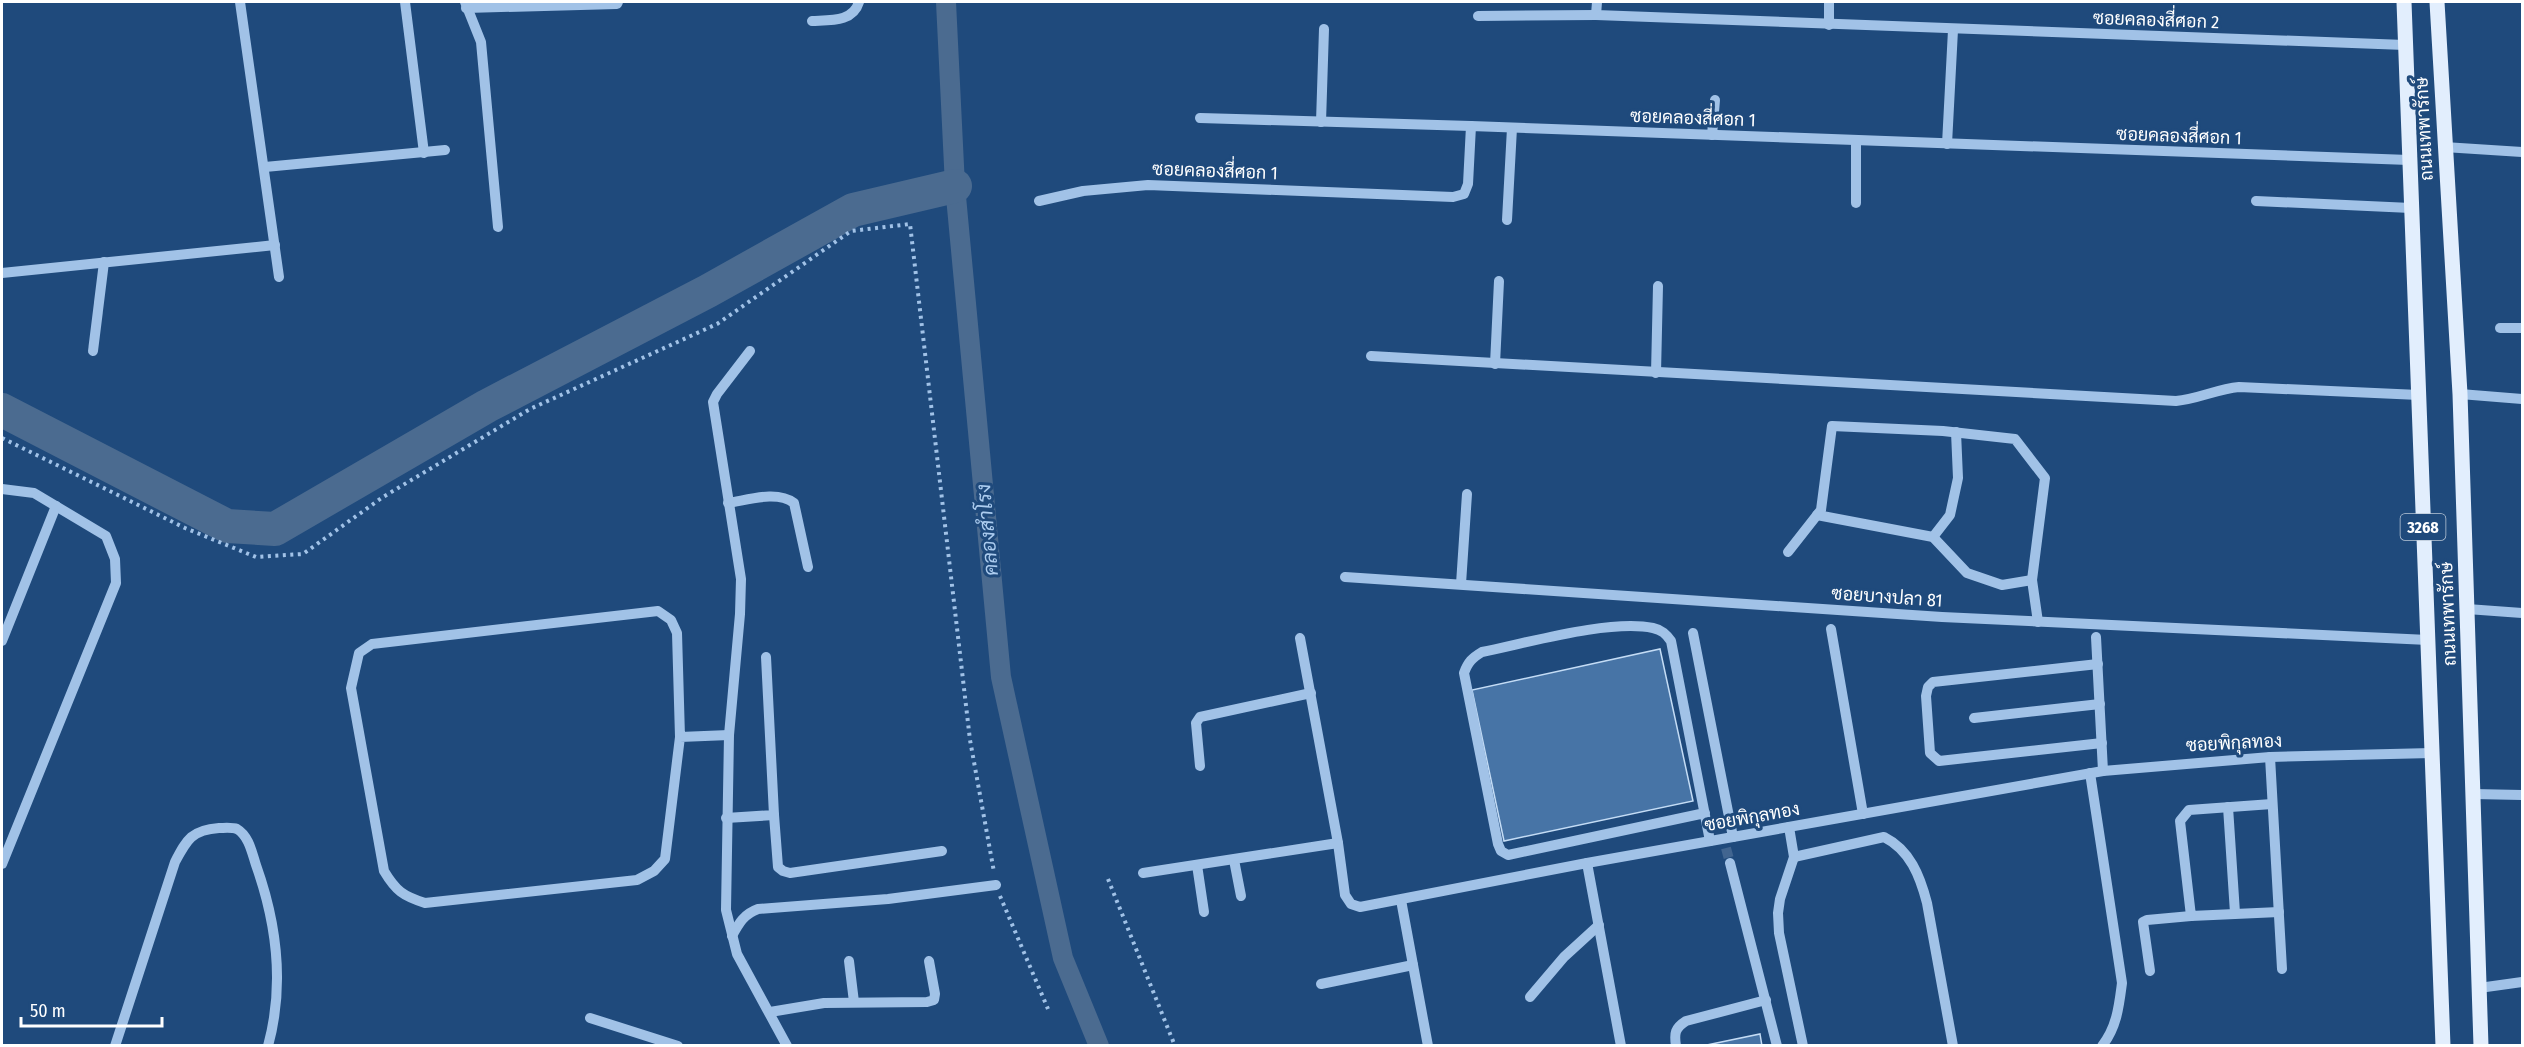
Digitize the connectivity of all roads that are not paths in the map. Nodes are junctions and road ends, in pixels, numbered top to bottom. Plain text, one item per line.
1 (240, 2) edge
2 (405, 2) edge
3 (618, 2) edge
4 (859, 2) edge
5 (1597, 2) edge
6 (1829, 2) edge
7 (465, 5) edge
8 (2404, 5) edge
9 (2437, 6) edge
10 (1596, 15) junction
11 (1478, 16) dead end
12 (812, 21) dead end
13 (1829, 25) junction
14 (1324, 29) dead end
15 (1953, 30) junction
16 (2405, 45) junction
17 (1715, 100) dead end
18 (1200, 118) dead end
19 (1321, 122) junction
20 (1471, 126) junction
21 (1512, 128) junction
22 (1712, 135) junction
23 (1856, 140) junction
24 (1947, 144) junction
25 (2445, 147) junction
26 (446, 150) dead end
27 (2523, 152) edge
28 (424, 153) junction
29 (2409, 160) junction
30 (265, 168) junction
31 (1039, 201) dead end
32 (2256, 201) dead end
33 (1856, 203) dead end
34 (2411, 208) junction
35 (1507, 220) dead end
36 (498, 227) dead end
37 (275, 244) junction
38 (104, 262) junction
39 (2, 273) edge
40 (279, 277) dead end
41 (1499, 281) dead end
42 (1658, 286) dead end
43 (2500, 328) dead end
44 (2523, 328) edge
45 (93, 351) dead end
46 (750, 351) dead end
47 (1371, 356) dead end
48 (1495, 364) junction
49 (1656, 373) junction
50 (2419, 394) junction
51 (2460, 394) junction
52 (2523, 399) edge
53 (1956, 432) junction
54 (2, 489) edge
55 (1467, 494) dead end
56 (728, 503) junction
57 (56, 506) junction
58 (1817, 515) junction
59 (1933, 537) junction
60 (1788, 552) dead end
61 (808, 567) dead end
62 (1345, 577) dead end
63 (2032, 580) junction
64 (1461, 584) junction
65 (2467, 609) junction
66 (2523, 613) edge
67 (2038, 622) junction
68 (1831, 629) dead end
69 (1693, 633) dead end
70 (2096, 637) dead end
71 (1300, 638) dead end
72 (2428, 640) junction
73 (2, 641) edge
74 (766, 657) dead end
75 (2098, 664) junction
76 (1311, 693) junction
77 (2100, 704) junction
78 (1974, 718) dead end
79 (729, 735) junction
80 (680, 737) junction
81 (2102, 743) junction
82 (2432, 753) junction
83 (2270, 757) junction
84 (1200, 766) dead end
85 (2103, 771) junction
86 (2090, 773) junction
87 (2473, 794) junction
88 (2523, 795) edge
89 (2272, 804) junction
90 (2228, 807) junction
91 (1705, 813) junction
92 (1863, 814) junction
93 (774, 815) junction
94 (726, 818) junction
95 (1789, 827) junction
96 (1710, 841) junction
97 (1728, 842) junction
98 (1338, 843) junction
99 (942, 851) dead end
100 (4, 852) edge
101 (1794, 857) junction
102 (1234, 860) junction
103 (1587, 863) junction
104 (1730, 863) tunnel mouth
105 (2, 864) edge
106 (1197, 865) junction
107 (1143, 873) dead end
108 (996, 885) road end
109 (1241, 896) dead end
110 (1401, 900) junction
111 (1204, 912) dead end
112 (2278, 912) junction
113 (2235, 914) junction
114 (2191, 916) junction
115 (1599, 925) junction
116 (732, 936) junction
117 (849, 961) dead end
118 (929, 962) dead end
119 (1413, 965) junction
120 (2282, 969) dead end
121 (2150, 971) dead end
122 (2523, 982) edge
123 (1321, 984) dead end
124 (2479, 988) junction
125 (1530, 997) dead end
126 (1766, 1000) junction
127 (854, 1002) junction
128 (770, 1012) junction
129 (590, 1018) dead end
130 (115, 1046) edge
131 (268, 1046) edge
132 (678, 1046) edge
133 (787, 1046) edge
134 (1428, 1046) edge
135 (1621, 1046) edge
136 (1676, 1046) edge
137 (1777, 1046) edge
138 (1803, 1046) edge
139 (1953, 1046) edge
140 (2102, 1046) edge
141 (2444, 1046) edge
142 (2481, 1046) edge

1 - 30 street
2 - 28 street
3 - 7 street
4 - 12 street
5 - 10 street
6 - 13 street
7 - 36 street
8 - 16 main road, ถนนเทพารักษ์ / 3268
9 - 25 main road, ถนนเทพารักษ์ / 3268
10 - 11 street, ซอยคลองสี่ศอก 2
10 - 13 street, ซอยคลองสี่ศอก 2
13 - 15 street, ซอยคลองสี่ศอก 2
14 - 19 street
15 - 16 street, ซอยคลองสี่ศอก 2
15 - 24 street
16 - 29 main road, ถนนเทพารักษ์ / 3268
17 - 22 street
18 - 19 street
19 - 20 street
20 - 21 street, ซอยคลองสี่ศอก 1
20 - 31 street, ซอยคลองสี่ศอก 1
21 - 22 street, ซอยคลองสี่ศอก 1
21 - 35 street
22 - 23 street, ซอยคลองสี่ศอก 1
23 - 24 street, ซอยคลองสี่ศอก 1
23 - 33 street
24 - 29 street, ซอยคลองสี่ศอก 1
25 - 27 street
25 - 51 main road, ถนนเทพารักษ์ / 3268
26 - 28 street
28 - 30 street
29 - 34 main road, ถนนเทพารักษ์ / 3268
30 - 37 street
32 - 34 street
34 - 50 main road, ถนนเทพารักษ์ / 3268
37 - 38 street
37 - 40 street
38 - 39 street
38 - 45 street
41 - 48 street
42 - 49 street
43 - 44 street
46 - 56 street
47 - 48 street
48 - 49 street
49 - 50 street
50 - 72 main road, ถนนเทพารักษ์ / 3268
51 - 52 street
51 - 65 main road, ถนนเทพารักษ์ / 3268
53 - 58 street
53 - 59 street
53 - 63 street
54 - 57 street
55 - 64 street
56 - 61 street
56 - 79 street
57 - 73 street
57 - 100 street
58 - 59 street
58 - 60 street
59 - 63 street
62 - 64 street, ซอยบางปลา 81
63 - 67 street
64 - 67 street, ซอยบางปลา 81
65 - 66 street
65 - 87 main road, ถนนเทพารักษ์ / 3268
67 - 72 street, ซอยบางปลา 81
68 - 92 street
69 - 97 street
70 - 75 street
71 - 76 street, ซอยพิกุลทอง
72 - 82 main road, ถนนเทพารักษ์ / 3268
74 - 93 street
75 - 77 street
75 - 81 street
76 - 84 street
76 - 98 street, ซอยพิกุลทอง
77 - 78 street
77 - 81 street
79 - 80 street
79 - 94 street
80 - 80 street
81 - 85 street
82 - 83 street, ซอยพิกุลทอง
82 - 141 main road, ถนนเทพารักษ์ / 3268
83 - 85 street, ซอยพิกุลทอง
83 - 89 street
85 - 86 street, ซอยพิกุลทอง
86 - 92 street, ซอยพิกุลทอง
86 - 140 street
87 - 88 street
87 - 124 main road, ถนนเทพารักษ์ / 3268
89 - 90 street
89 - 112 street
90 - 113 street
90 - 114 street
91 - 91 street
91 - 96 street
92 - 95 street, ซอยพิกุลทอง
93 - 94 street
93 - 99 street
94 - 116 street
95 - 97 street, ซอยพิกุลทอง
95 - 101 street
96 - 97 street, ซอยพิกุลทอง
96 - 103 street, ซอยพิกุลทอง
98 - 102 street
98 - 110 street, ซอยพิกุลทอง
100 - 105 street
101 - 138 street
101 - 139 street
102 - 106 street
102 - 109 street
103 - 110 street, ซอยพิกุลทอง
103 - 115 street
104 - 126 street
106 - 107 street
106 - 111 street
108 - 116 street
110 - 119 street
112 - 113 street
112 - 120 street
113 - 114 street
114 - 121 street
115 - 125 street
115 - 135 street
116 - 128 street
117 - 127 street
118 - 127 street
119 - 123 street
119 - 134 street
122 - 124 street
124 - 142 main road, ถนนเทพารักษ์ / 3268
126 - 136 street
126 - 137 street
127 - 128 street
128 - 133 street
129 - 132 street
130 - 131 street

